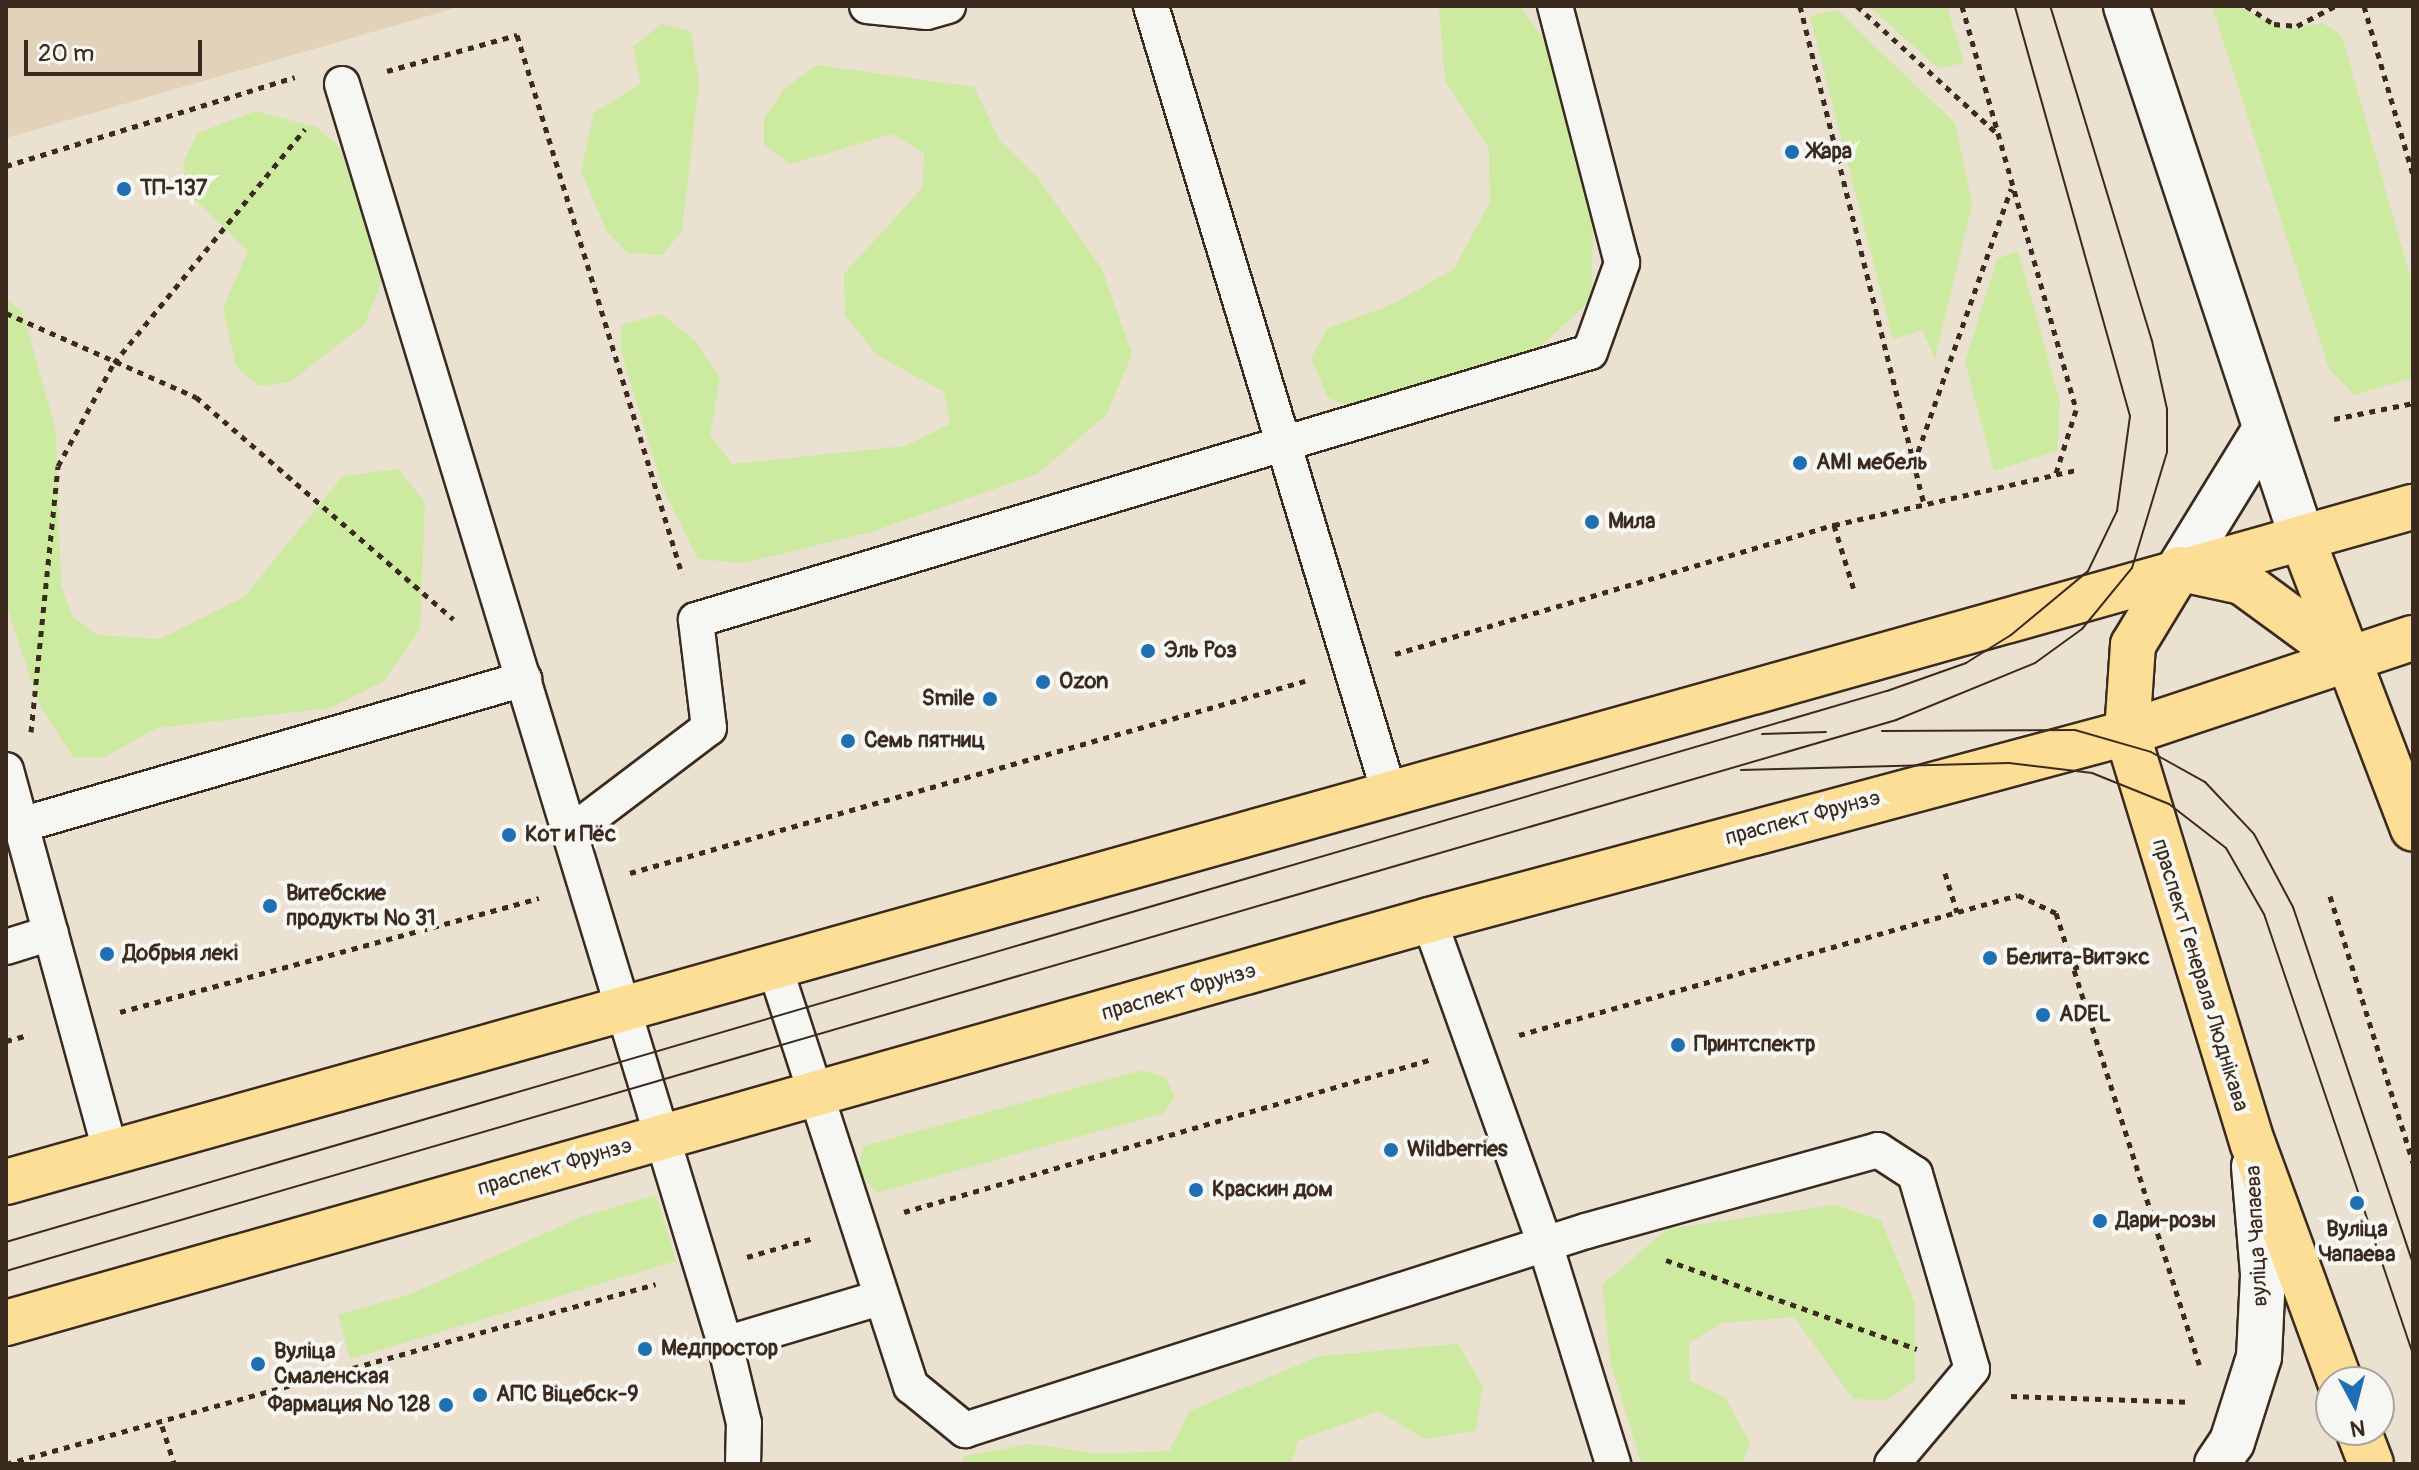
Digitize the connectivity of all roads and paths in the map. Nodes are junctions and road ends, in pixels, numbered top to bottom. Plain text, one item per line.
1 (867, 6) edge
2 (948, 6) edge
3 (1151, 6) edge
4 (1555, 6) edge
5 (1800, 6) edge
6 (1857, 6) edge
7 (1962, 6) edge
8 (2126, 6) edge
9 (2246, 6) edge
10 (2335, 6) edge
11 (2364, 6) edge
12 (342, 84) junction
13 (2000, 136) junction
14 (6, 166) edge
15 (2413, 175) edge
16 (2011, 188) junction
17 (6, 313) edge
18 (114, 363) junction
19 (2413, 403) edge
20 (2334, 419) dead end
21 (2262, 434) junction
22 (1283, 443) junction
23 (1914, 463) junction
24 (2077, 470) dead end
25 (2056, 473) junction
26 (1924, 504) junction
27 (2413, 507) edge
28 (1834, 525) junction
29 (2302, 538) junction
30 (2179, 569) junction
31 (1854, 590) dead end
32 (696, 620) junction
33 (2413, 638) edge
34 (2352, 663) junction
35 (1351, 667) junction
36 (524, 679) junction
37 (2127, 733) junction
38 (6, 770) edge
39 (1388, 789) junction
40 (21, 825) junction
41 (2413, 828) edge
42 (570, 833) junction
43 (1945, 873) dead end
44 (587, 886) junction
45 (2330, 896) dead end
46 (1957, 912) junction
47 (1429, 920) junction
48 (51, 933) junction
49 (6, 947) edge
50 (2112, 957) dead end
51 (775, 968) junction
52 (2073, 968) junction
53 (624, 1009) junction
54 (75, 1024) junction
55 (6, 1041) edge
56 (1475, 1047) junction
57 (813, 1095) junction
58 (662, 1136) junction
59 (2253, 1144) junction
60 (111, 1153) junction
61 (2413, 1163) edge
62 (6, 1182) edge
63 (855, 1226) junction
64 (1586, 1231) junction
65 (1546, 1247) junction
66 (703, 1270) junction
67 (879, 1298) junction
68 (6, 1323) edge
69 (725, 1344) junction
70 (2334, 1366) edge
71 (1972, 1369) junction
72 (2201, 1372) dead end
73 (2195, 1402) dead end
74 (162, 1426) junction
75 (1611, 1463) edge
76 (6, 1464) edge
77 (174, 1464) edge
78 (743, 1464) edge
79 (1892, 1464) edge
80 (2217, 1464) edge

1 - 2 lane
3 - 22 lane
4 - 22 lane
5 - 23 path
6 - 13 path
7 - 13 path
8 - 21 street
9 - 10 path
11 - 15 path
12 - 14 path
12 - 18 path
12 - 32 path
12 - 36 lane
13 - 16 path
16 - 23 path
16 - 25 path
17 - 18 path
18 - 36 path
18 - 40 path
19 - 20 path
21 - 29 street
21 - 30 street
22 - 32 lane
22 - 35 lane
23 - 26 path
24 - 25 path
25 - 26 path
26 - 28 path
27 - 29 main road
28 - 31 path
28 - 35 path
29 - 30 main road
29 - 34 main road
30 - 34 main road
30 - 37 main road, праспект Генерала Люднікава
30 - 39 main road
32 - 42 lane
33 - 34 main road, праспект Фрунзэ
34 - 37 main road, праспект Фрунзэ
34 - 41 main road
35 - 39 lane
35 - 44 path
36 - 40 lane
36 - 42 lane
37 - 47 main road, праспект Фрунзэ
37 - 59 main road, праспект Генерала Люднікава
38 - 40 lane
39 - 51 main road
40 - 48 lane
42 - 44 lane
43 - 46 path
44 - 53 lane
44 - 54 path
45 - 61 path
46 - 52 path
46 - 56 path
47 - 56 lane
47 - 57 main road, праспект Фрунзэ
48 - 49 lane
48 - 54 lane
50 - 52 path
51 - 53 main road
51 - 57 lane
52 - 72 path
53 - 58 lane
53 - 60 main road
54 - 55 path
54 - 60 lane
56 - 63 path
56 - 65 lane
57 - 58 main road, праспект Фрунзэ
57 - 63 lane
58 - 66 lane
58 - 68 main road, праспект Фрунзэ
59 - 70 main road, праспект Генерала Люднікава
59 - 80 street, вуліца Чапаева
60 - 62 main road
63 - 66 path
63 - 67 lane
64 - 65 lane
64 - 71 path
64 - 71 lane
65 - 67 lane
65 - 75 lane
66 - 69 lane
66 - 74 path
67 - 69 lane
69 - 78 lane
71 - 73 path
71 - 79 lane
74 - 76 path
74 - 77 path

